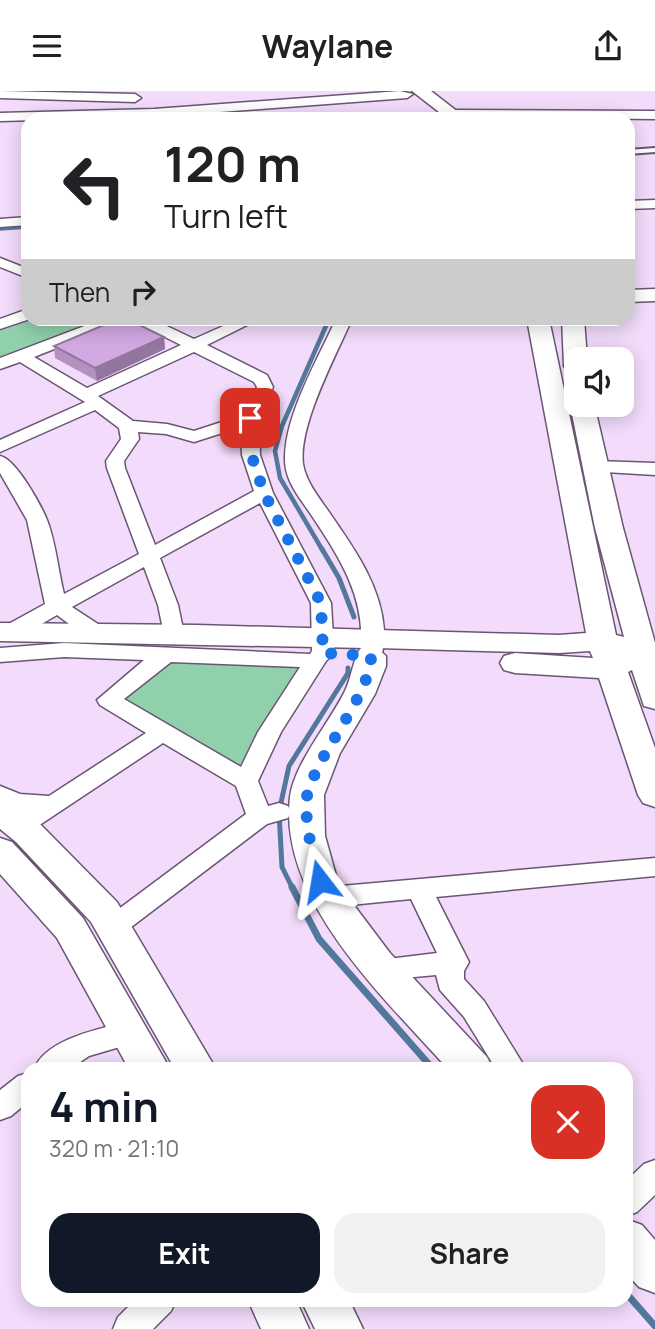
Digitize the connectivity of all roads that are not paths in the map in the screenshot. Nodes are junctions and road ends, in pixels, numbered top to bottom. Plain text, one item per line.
1 (410, 92) edge
2 (0, 95) edge
3 (143, 98) dead end
4 (166, 112) edge
5 (443, 112) edge
6 (635, 115) edge
7 (655, 115) edge
8 (21, 116) edge
9 (0, 117) edge
10 (655, 150) edge
11 (635, 151) edge
12 (655, 204) edge
13 (635, 205) edge
14 (21, 222) edge
15 (0, 223) edge
16 (655, 281) edge
17 (635, 289) edge
18 (635, 293) edge
19 (655, 295) edge
20 (21, 316) edge
21 (0, 324) edge
22 (98, 326) edge
23 (156, 326) edge
24 (236, 326) edge
25 (341, 326) edge
26 (539, 326) edge
27 (578, 326) edge
28 (197, 345) junction
29 (577, 347) edge
30 (21, 356) junction
31 (0, 364) edge
32 (92, 399) junction
33 (585, 417) edge
34 (250, 418) junction
35 (128, 426) junction
36 (1, 461) edge
37 (595, 467) junction
38 (655, 469) edge
39 (264, 493) junction
40 (148, 559) junction
41 (56, 605) junction
42 (96, 633) junction
43 (3, 641) edge
44 (169, 644) junction
45 (373, 647) junction
46 (320, 650) junction
47 (648, 652) edge
48 (606, 655) junction
49 (655, 699) edge
50 (162, 733) junction
51 (246, 782) junction
52 (0, 794) edge
53 (655, 795) edge
54 (52, 804) junction
55 (7, 830) edge
56 (655, 867) edge
57 (419, 889) junction
58 (330, 897) junction
59 (113, 927) junction
60 (455, 962) junction
61 (382, 969) junction
62 (130, 1033) junction
63 (58, 1062) edge
64 (146, 1062) edge
65 (192, 1062) edge
66 (467, 1062) edge
67 (508, 1062) edge
68 (21, 1090) edge
69 (0, 1107) edge
70 (633, 1248) edge
71 (655, 1272) edge
72 (152, 1307) edge
73 (275, 1307) edge
74 (328, 1307) edge
75 (130, 1329) edge
76 (286, 1329) edge
77 (340, 1329) edge

1 - 4 street
1 - 5 main road
2 - 3 street
6 - 7 street
8 - 9 street
10 - 11 lane
12 - 13 street
14 - 15 street
16 - 17 main road
18 - 19 main road
20 - 21 street
22 - 30 street
23 - 28 street
24 - 28 street
25 - 45 street
26 - 48 main road
27 - 29 main road
28 - 32 street
28 - 34 street
30 - 31 street
30 - 32 street
32 - 35 street
32 - 36 street
33 - 37 main road
34 - 35 street
34 - 39 street
35 - 40 street
36 - 41 street
37 - 38 street
37 - 47 main road
39 - 40 street
39 - 46 street
40 - 41 street
40 - 44 street
41 - 42 street
41 - 43 street
42 - 43 main road
42 - 44 main road
43 - 44 street
43 - 46 main road
44 - 46 main road
44 - 50 street
45 - 46 main road
45 - 48 main road
45 - 58 main road
46 - 51 street
47 - 48 main road
47 - 49 main road
48 - 53 main road
50 - 51 street
50 - 54 street
51 - 59 street
52 - 54 street
54 - 55 street
55 - 59 main road
55 - 62 main road
56 - 57 street
57 - 58 street
57 - 60 street
58 - 61 main road
59 - 65 main road
60 - 61 street
60 - 67 street
61 - 66 main road
62 - 63 street
62 - 64 main road
68 - 69 street
70 - 71 main road
72 - 75 street
73 - 76 main road
74 - 77 main road

